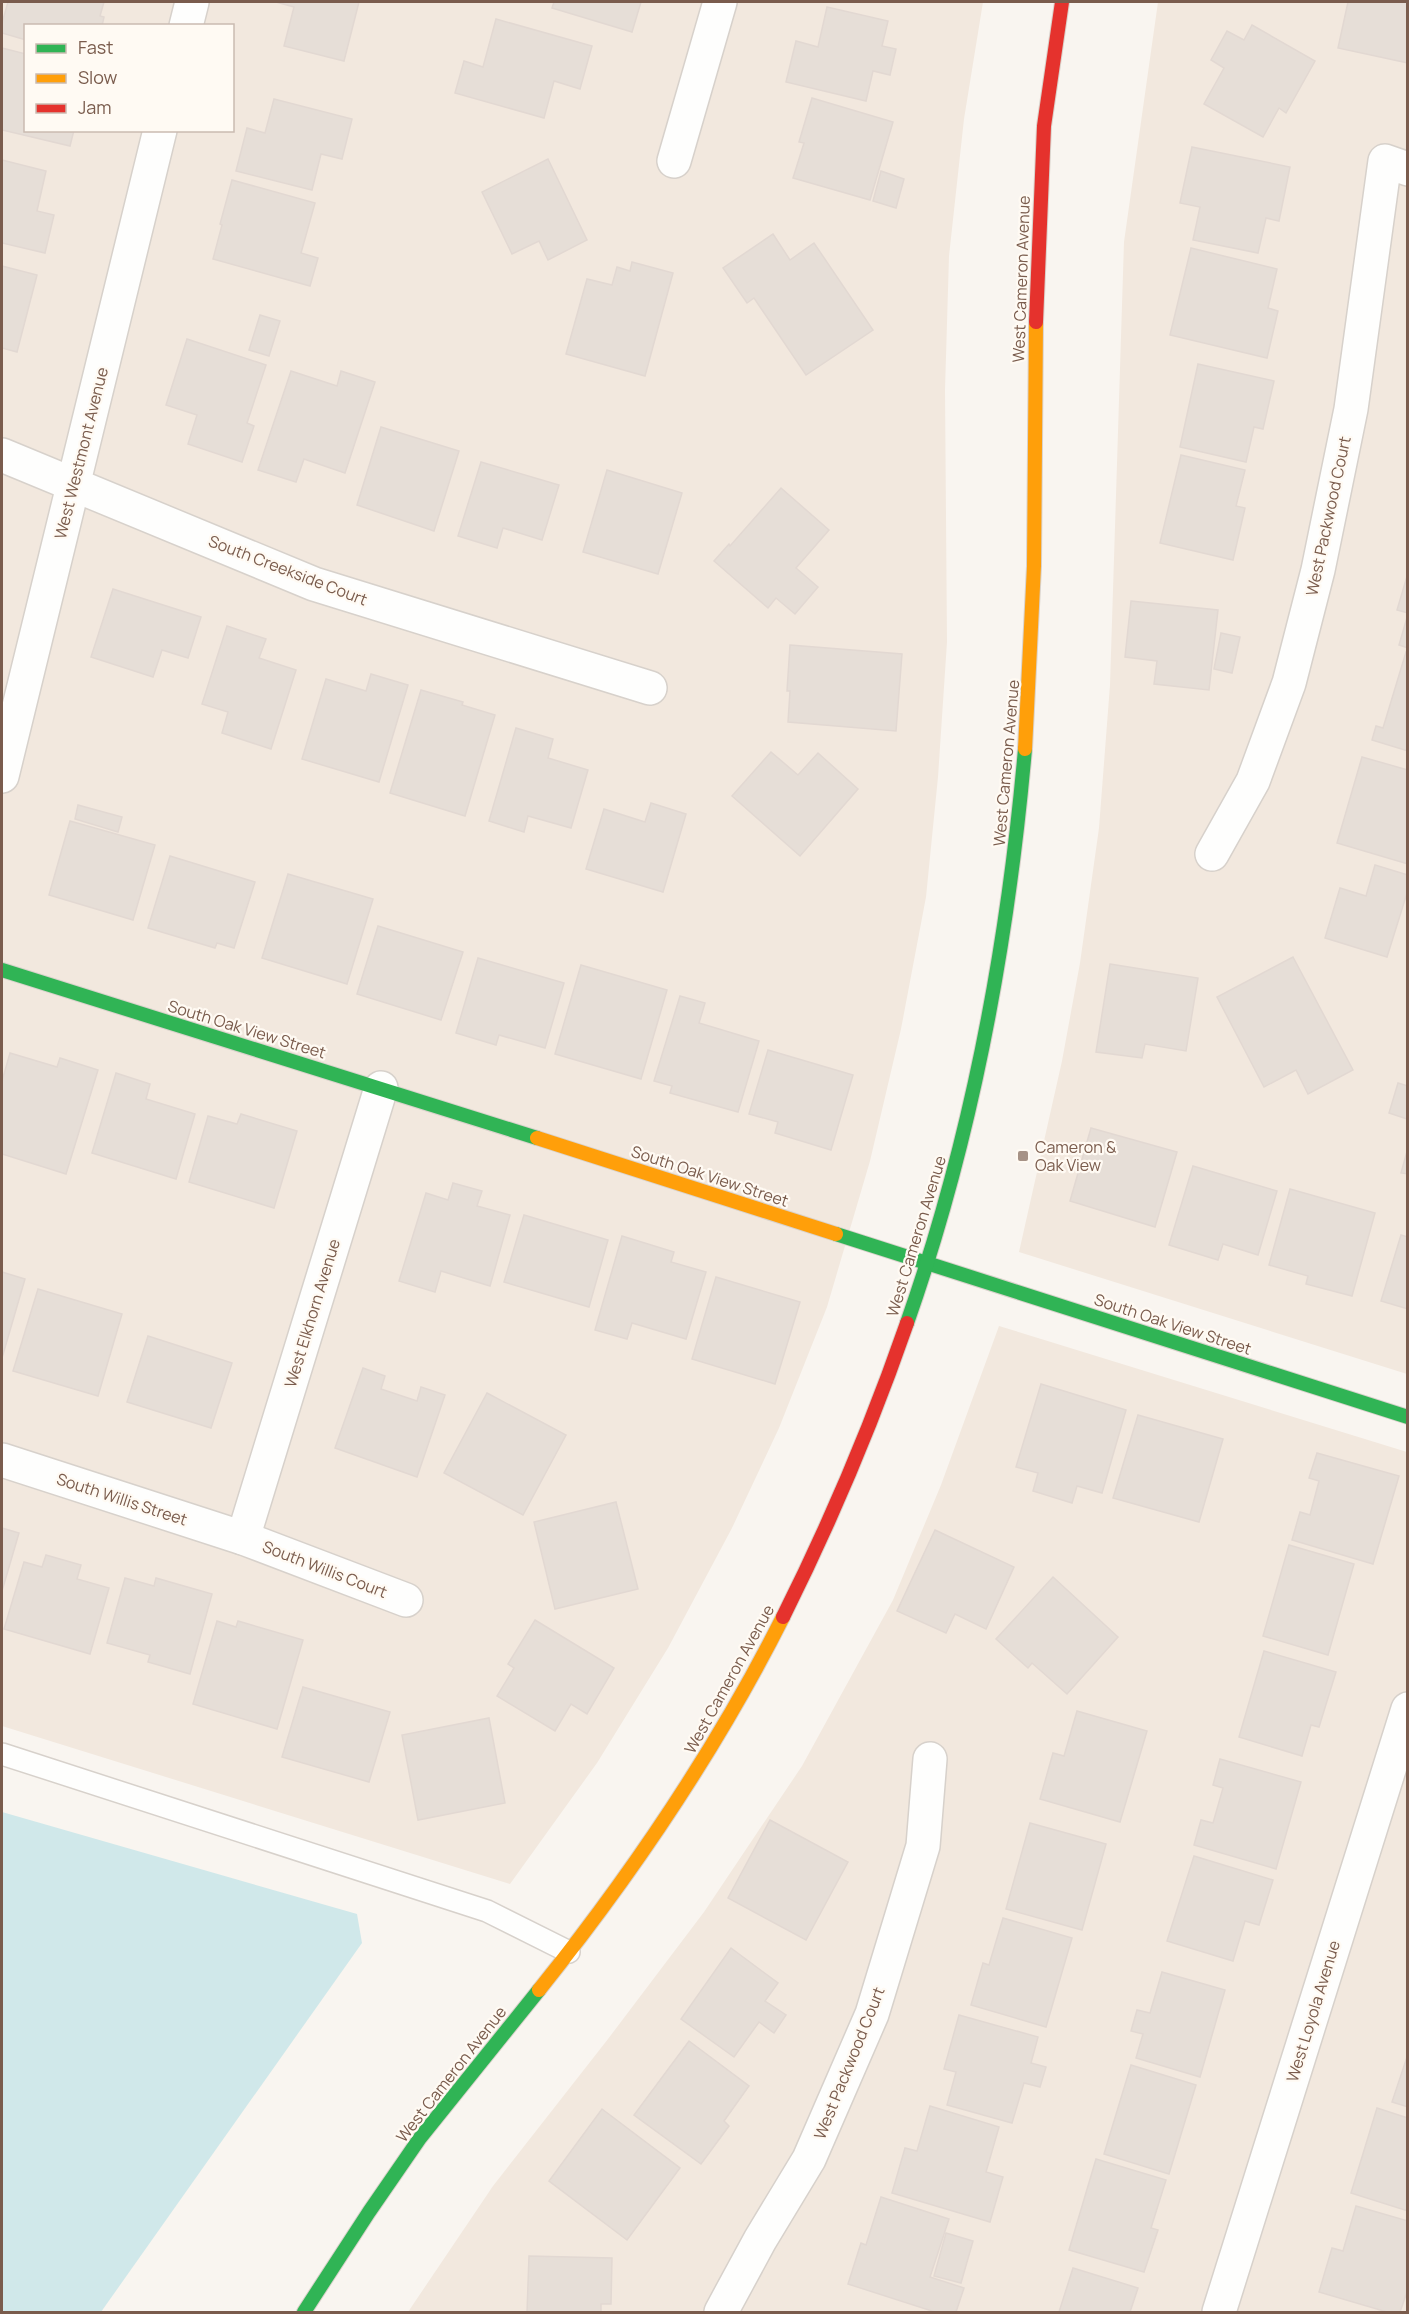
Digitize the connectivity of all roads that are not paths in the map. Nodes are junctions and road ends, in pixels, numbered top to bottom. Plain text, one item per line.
1 (192, 2) edge
2 (720, 2) edge
3 (1062, 2) edge
4 (186, 24) edge
5 (160, 132) edge
6 (674, 161) dead end
7 (1396, 165) edge
8 (2, 455) edge
9 (73, 485) junction
10 (650, 688) dead end
11 (2, 776) edge
12 (1212, 854) dead end
13 (2, 970) edge
14 (381, 1088) junction
15 (929, 1263) junction
16 (1407, 1418) edge
17 (2, 1460) edge
18 (243, 1538) junction
19 (406, 1600) dead end
20 (1407, 1709) edge
21 (2, 1754) edge
22 (930, 1759) dead end
23 (569, 1952) junction
24 (304, 2313) edge
25 (721, 2313) edge
26 (1220, 2313) edge

1 - 4 street
2 - 6 street
3 - 15 street, West Cameron Avenue
5 - 9 street, West Westmont Avenue
7 - 12 street, West Packwood Court
8 - 9 street, South Creekside Court
9 - 10 street, South Creekside Court
9 - 11 street, West Westmont Avenue
13 - 14 street, South Oak View Street
14 - 15 street, South Oak View Street
14 - 18 street, West Elkhorn Avenue
15 - 16 street, South Oak View Street
15 - 23 street, West Cameron Avenue
17 - 18 street, South Willis Street
18 - 19 street, South Willis Court
20 - 26 street, West Loyola Avenue
21 - 23 lane
22 - 25 street, West Packwood Court
23 - 24 street, West Cameron Avenue

